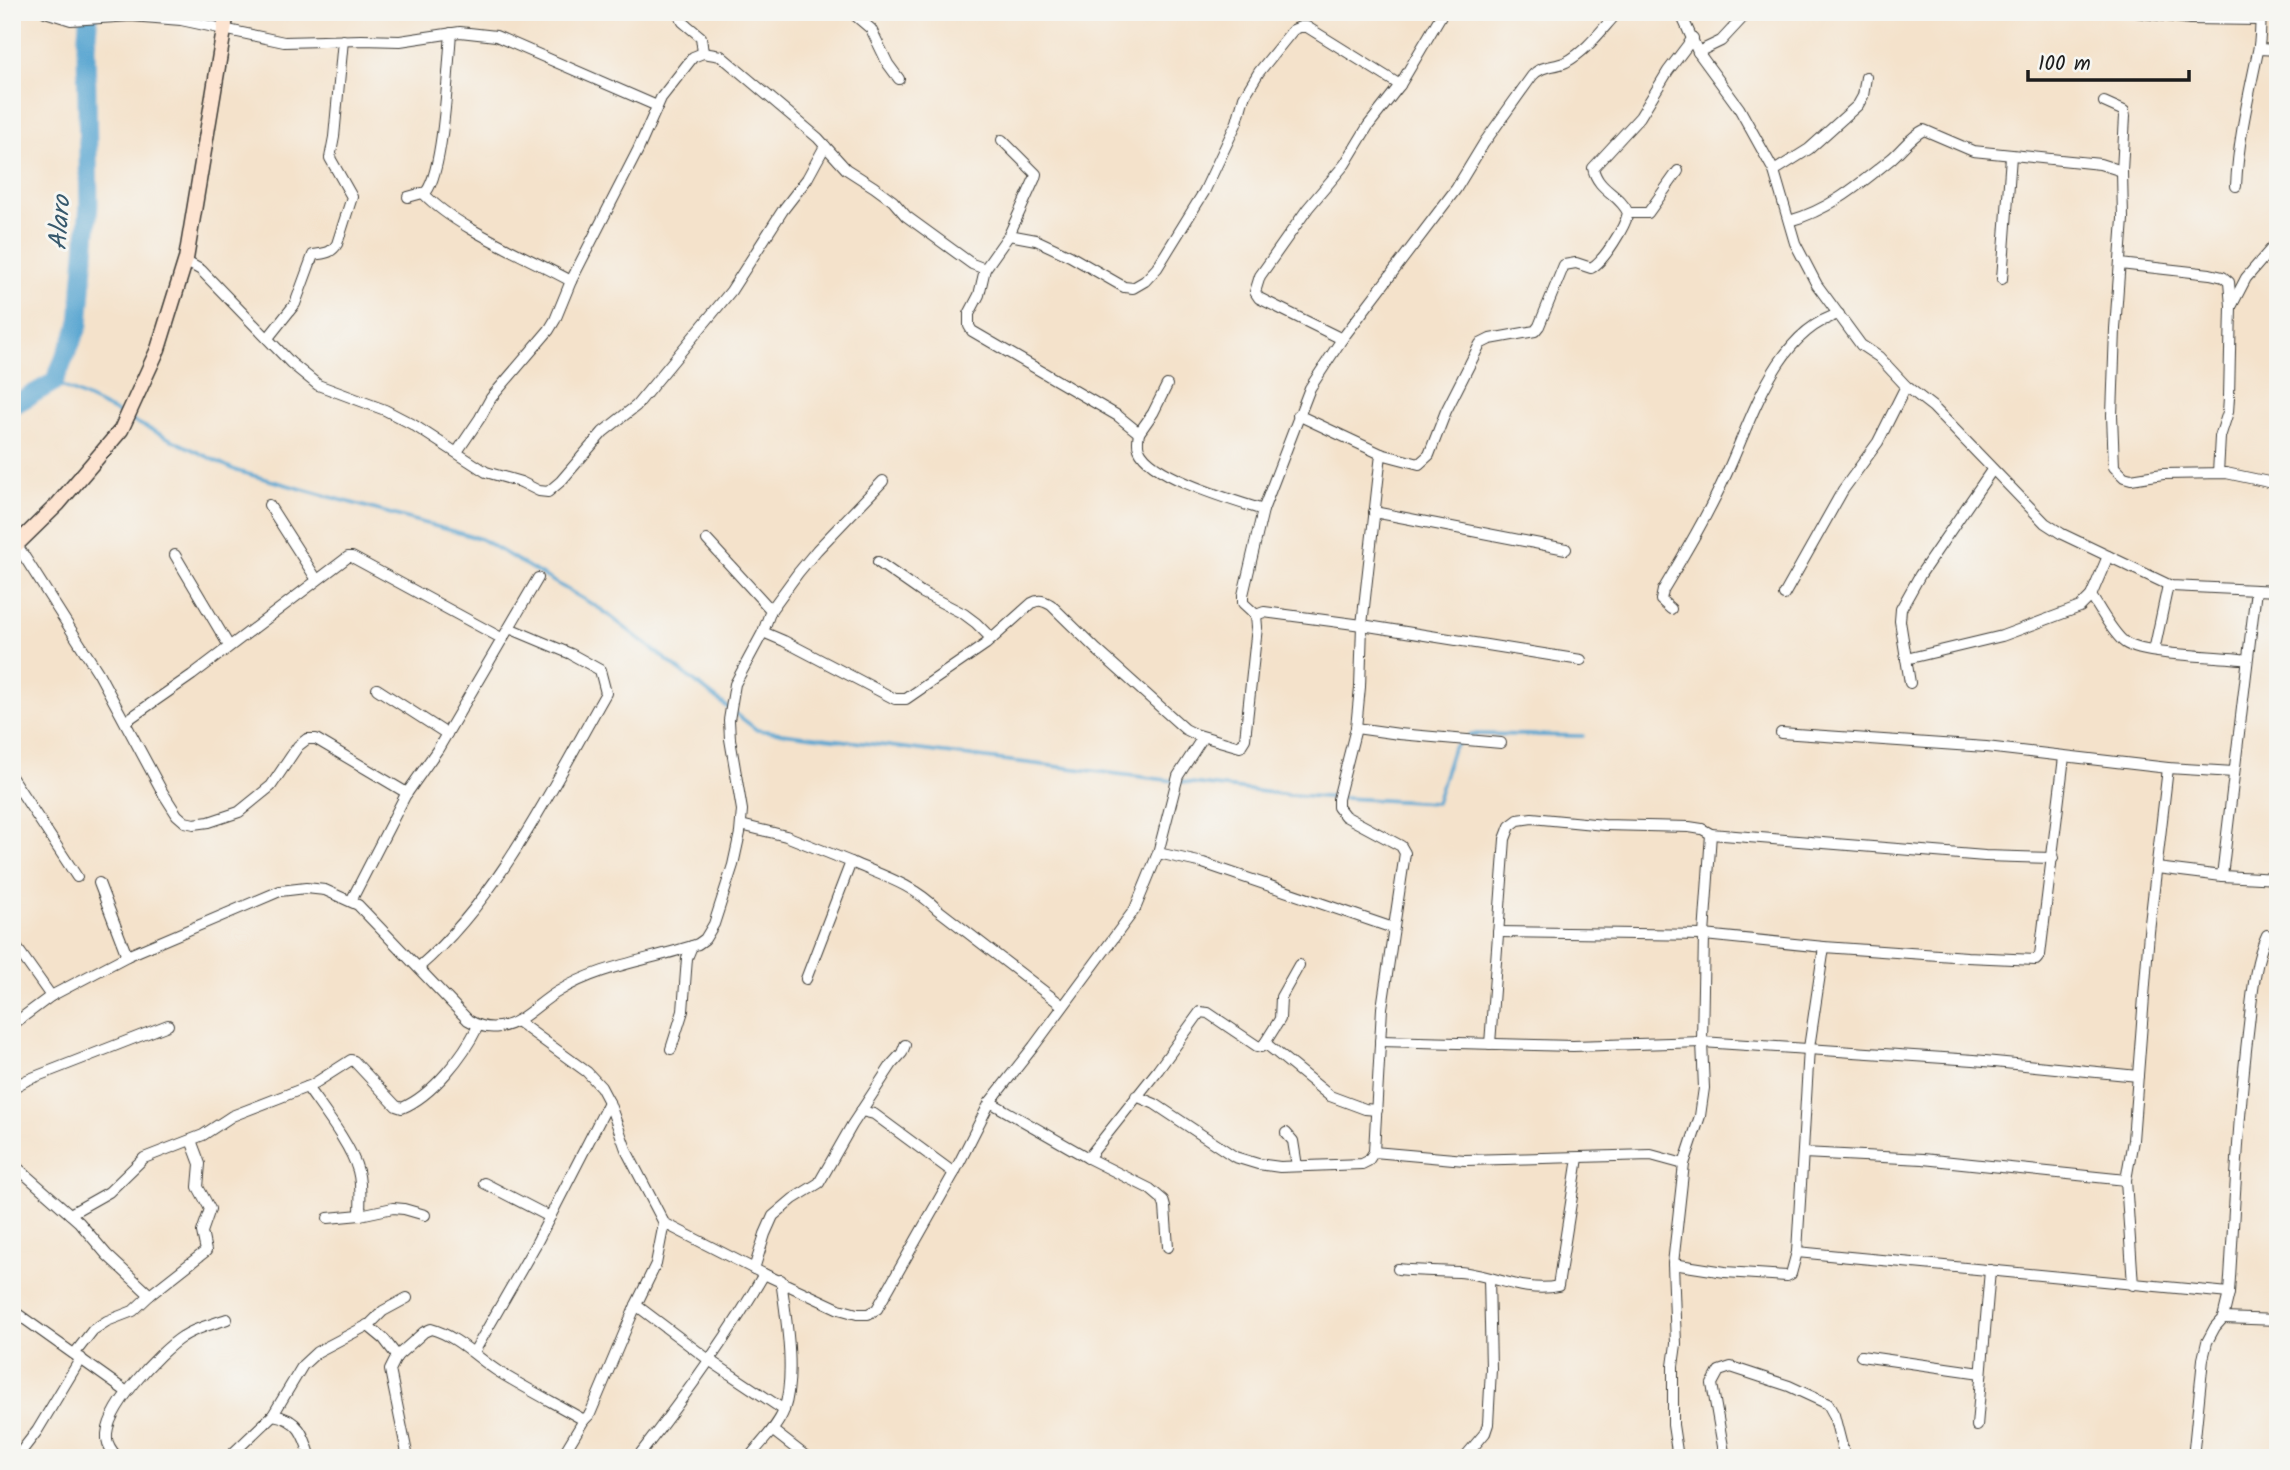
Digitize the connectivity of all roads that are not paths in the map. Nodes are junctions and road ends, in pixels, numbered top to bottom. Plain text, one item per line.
1 (45, 12) edge
2 (227, 12) edge
3 (681, 12) edge
4 (851, 12) edge
5 (1443, 12) edge
6 (1618, 12) edge
7 (1680, 12) edge
8 (1748, 12) edge
9 (2136, 12) edge
10 (2261, 16) edge
11 (222, 30) junction
12 (451, 33) junction
13 (1693, 38) junction
14 (343, 40) junction
15 (2259, 49) junction
16 (2278, 50) edge
17 (1698, 52) junction
18 (703, 53) junction
19 (1866, 77) dead end
20 (899, 79) dead end
21 (1400, 85) junction
22 (2104, 102) dead end
23 (657, 106) junction
24 (1002, 140) dead end
25 (825, 146) junction
26 (2011, 156) junction
27 (1678, 171) dead end
28 (1774, 171) junction
29 (2122, 172) junction
30 (2236, 186) dead end
31 (423, 193) junction
32 (408, 197) dead end
33 (1628, 212) junction
34 (1789, 221) junction
35 (1009, 236) junction
36 (2278, 241) edge
37 (185, 261) junction
38 (2120, 264) junction
39 (985, 269) junction
40 (2002, 279) dead end
41 (571, 281) junction
42 (2231, 306) junction
43 (1839, 314) junction
44 (268, 338) junction
45 (1342, 339) junction
46 (1167, 384) dead end
47 (1906, 386) junction
48 (1298, 415) junction
49 (1139, 433) junction
50 (457, 452) junction
51 (1381, 454) junction
52 (1992, 470) junction
53 (2218, 473) junction
54 (883, 481) dead end
55 (2278, 484) edge
56 (269, 505) dead end
57 (1263, 510) junction
58 (1374, 512) junction
59 (707, 540) dead end
60 (14, 547) edge
61 (1566, 549) dead end
62 (175, 555) dead end
63 (2108, 556) junction
64 (878, 562) dead end
65 (538, 578) dead end
66 (317, 580) junction
67 (2168, 585) junction
68 (2256, 590) junction
69 (2278, 591) edge
70 (1784, 595) dead end
71 (2091, 596) junction
72 (1671, 609) dead end
73 (771, 610) junction
74 (1256, 615) junction
75 (1362, 625) junction
76 (509, 628) junction
77 (763, 632) junction
78 (503, 639) junction
79 (992, 639) junction
80 (229, 646) junction
81 (2154, 651) junction
82 (1906, 659) junction
83 (1581, 660) dead end
84 (2247, 660) junction
85 (1910, 683) dead end
86 (377, 689) dead end
87 (126, 721) junction
88 (1356, 727) junction
89 (1781, 733) dead end
90 (447, 734) junction
91 (1203, 737) junction
92 (1501, 743) dead end
93 (2064, 757) junction
94 (2168, 768) junction
95 (2234, 772) junction
96 (12, 778) edge
97 (407, 793) junction
98 (741, 825) junction
99 (1711, 834) junction
100 (1158, 853) junction
101 (2053, 858) junction
102 (851, 862) junction
103 (2157, 868) junction
104 (2222, 876) junction
105 (77, 877) dead end
106 (2278, 879) edge
107 (99, 883) dead end
108 (351, 901) junction
109 (1393, 928) junction
110 (1498, 932) junction
111 (1704, 935) junction
112 (2267, 935) dead end
113 (12, 942) edge
114 (692, 947) junction
115 (1824, 947) junction
116 (127, 956) junction
117 (1299, 965) dead end
118 (419, 967) junction
119 (806, 979) dead end
120 (51, 996) junction
121 (1063, 1006) junction
122 (517, 1021) junction
123 (12, 1025) edge
124 (169, 1025) dead end
125 (478, 1026) junction
126 (1380, 1041) junction
127 (1702, 1042) junction
128 (1265, 1043) junction
129 (1490, 1044) junction
130 (905, 1045) dead end
131 (1809, 1048) junction
132 (671, 1049) dead end
133 (2138, 1076) junction
134 (307, 1087) junction
135 (12, 1088) edge
136 (1136, 1096) junction
137 (868, 1101) junction
138 (609, 1102) junction
139 (990, 1102) junction
140 (1377, 1110) junction
141 (861, 1111) junction
142 (874, 1114) junction
143 (1286, 1133) dead end
144 (191, 1140) junction
145 (1374, 1152) junction
146 (1804, 1153) junction
147 (1088, 1157) junction
148 (1578, 1158) junction
149 (12, 1163) edge
150 (1684, 1164) junction
151 (1297, 1166) junction
152 (954, 1173) junction
153 (2126, 1180) junction
154 (484, 1183) dead end
155 (70, 1214) junction
156 (360, 1215) junction
157 (425, 1215) dead end
158 (550, 1217) junction
159 (328, 1218) dead end
160 (664, 1223) junction
161 (1168, 1247) dead end
162 (1797, 1252) junction
163 (1673, 1264) junction
164 (754, 1269) junction
165 (1398, 1269) dead end
166 (1990, 1270) junction
167 (764, 1274) junction
168 (1489, 1278) junction
169 (781, 1280) junction
170 (2133, 1285) junction
171 (2230, 1293) junction
172 (150, 1295) junction
173 (407, 1298) dead end
174 (636, 1305) junction
175 (12, 1310) edge
176 (2223, 1318) junction
177 (227, 1319) dead end
178 (2278, 1320) edge
179 (368, 1325) junction
180 (474, 1352) junction
181 (78, 1355) junction
182 (397, 1356) junction
183 (1861, 1356) dead end
184 (709, 1360) junction
185 (1981, 1373) junction
186 (127, 1392) junction
187 (784, 1410) junction
188 (273, 1415) junction
189 (584, 1420) junction
190 (1977, 1426) dead end
191 (772, 1430) junction
192 (20, 1453) dead end
193 (118, 1458) edge
194 (228, 1458) edge
195 (311, 1458) edge
196 (408, 1458) edge
197 (562, 1458) edge
198 (637, 1458) edge
199 (749, 1458) edge
200 (808, 1458) edge
201 (1464, 1458) edge
202 (1678, 1458) edge
203 (1724, 1458) edge
204 (1845, 1458) edge
205 (2193, 1458) edge

1 - 11 street
2 - 11 street
3 - 18 street
4 - 20 street
5 - 21 street
6 - 45 street
7 - 13 street
8 - 17 street
9 - 10 street
10 - 15 street
11 - 14 street
11 - 37 street
12 - 14 street
12 - 23 street
12 - 31 street
13 - 17 street
13 - 33 street
14 - 44 street
15 - 16 street
15 - 30 street
17 - 28 street
18 - 23 street
18 - 25 street
19 - 28 street
21 - 35 street
21 - 45 street
22 - 29 street
23 - 41 street
24 - 35 street
25 - 39 street
25 - 50 street
26 - 29 street
26 - 34 street
26 - 40 street
27 - 33 street
28 - 34 street
29 - 38 street
31 - 32 street
31 - 41 street
33 - 51 street
34 - 43 street
35 - 39 street
36 - 42 street
37 - 44 street
37 - 60 street
38 - 42 street
38 - 53 street
39 - 49 street
41 - 50 street
42 - 53 street
43 - 47 street
43 - 72 street
44 - 50 street
45 - 48 street
46 - 49 street
47 - 52 street
47 - 70 street
48 - 51 street
48 - 57 street
49 - 57 street
51 - 58 street
52 - 63 street
52 - 82 street
53 - 55 street
54 - 73 street
56 - 66 street
57 - 74 street
58 - 61 street
58 - 75 street
59 - 73 street
60 - 87 street
62 - 80 street
63 - 67 street
63 - 71 street
64 - 79 street
65 - 76 street
66 - 78 street
66 - 80 street
67 - 68 street
67 - 81 street
68 - 69 street
68 - 84 street
71 - 81 street
71 - 82 street
73 - 77 street
74 - 75 street
74 - 91 street
75 - 83 street
75 - 88 street
76 - 78 street
76 - 118 street
77 - 79 street
77 - 98 street
78 - 90 street
79 - 91 street
80 - 87 street
81 - 84 street
82 - 85 street
84 - 95 street
86 - 90 street
87 - 97 street
88 - 92 street
88 - 109 street
89 - 93 street
90 - 97 street
91 - 100 street
93 - 94 street
93 - 101 street
94 - 95 street
94 - 103 street
95 - 104 street
96 - 105 street
97 - 108 street
98 - 102 street
98 - 114 street
99 - 101 street
99 - 110 street
99 - 111 street
100 - 109 street
100 - 121 street
101 - 115 street
102 - 119 street
102 - 121 street
103 - 104 street
103 - 133 street
104 - 106 street
107 - 116 street
108 - 116 street
108 - 118 street
109 - 126 street
110 - 111 street
110 - 129 street
111 - 115 street
111 - 127 street
112 - 171 street
113 - 120 street
114 - 122 street
114 - 132 street
115 - 131 street
116 - 120 street
117 - 128 street
118 - 125 street
120 - 123 street
121 - 139 street
122 - 125 street
122 - 138 street
124 - 135 street
125 - 134 street
126 - 129 street
126 - 140 street
127 - 129 street
127 - 131 street
127 - 150 street
128 - 136 street
128 - 140 street
130 - 137 street
131 - 133 street
131 - 146 street
133 - 153 street
134 - 144 street
134 - 156 street
136 - 147 street
136 - 151 street
137 - 141 street
137 - 142 street
138 - 158 street
138 - 160 street
139 - 147 street
139 - 152 street
140 - 145 street
141 - 142 street
141 - 164 street
142 - 152 street
143 - 151 street
144 - 155 street
144 - 172 street
145 - 148 street
145 - 151 street
146 - 153 street
146 - 162 street
147 - 161 street
148 - 150 street
148 - 168 street
149 - 155 street
150 - 163 street
152 - 169 street
153 - 170 street
154 - 158 street
155 - 172 street
156 - 157 street
156 - 159 street
158 - 180 street
160 - 164 street
160 - 174 street
162 - 163 street
162 - 166 street
163 - 202 street
164 - 167 street
165 - 168 street
166 - 170 street
166 - 185 street
167 - 169 street
167 - 184 street
168 - 201 street
169 - 187 street
170 - 171 street
171 - 176 street
172 - 181 street
173 - 179 street
174 - 184 street
174 - 189 street
175 - 181 street
176 - 178 street
176 - 205 street
177 - 186 street
179 - 182 street
179 - 188 street
180 - 182 street
180 - 189 street
181 - 186 street
181 - 192 street
182 - 196 street
183 - 185 street
184 - 187 street
184 - 198 street
185 - 190 street
186 - 193 street
187 - 191 street
188 - 194 street
188 - 195 street
189 - 197 street
191 - 199 street
191 - 200 street
203 - 204 street

